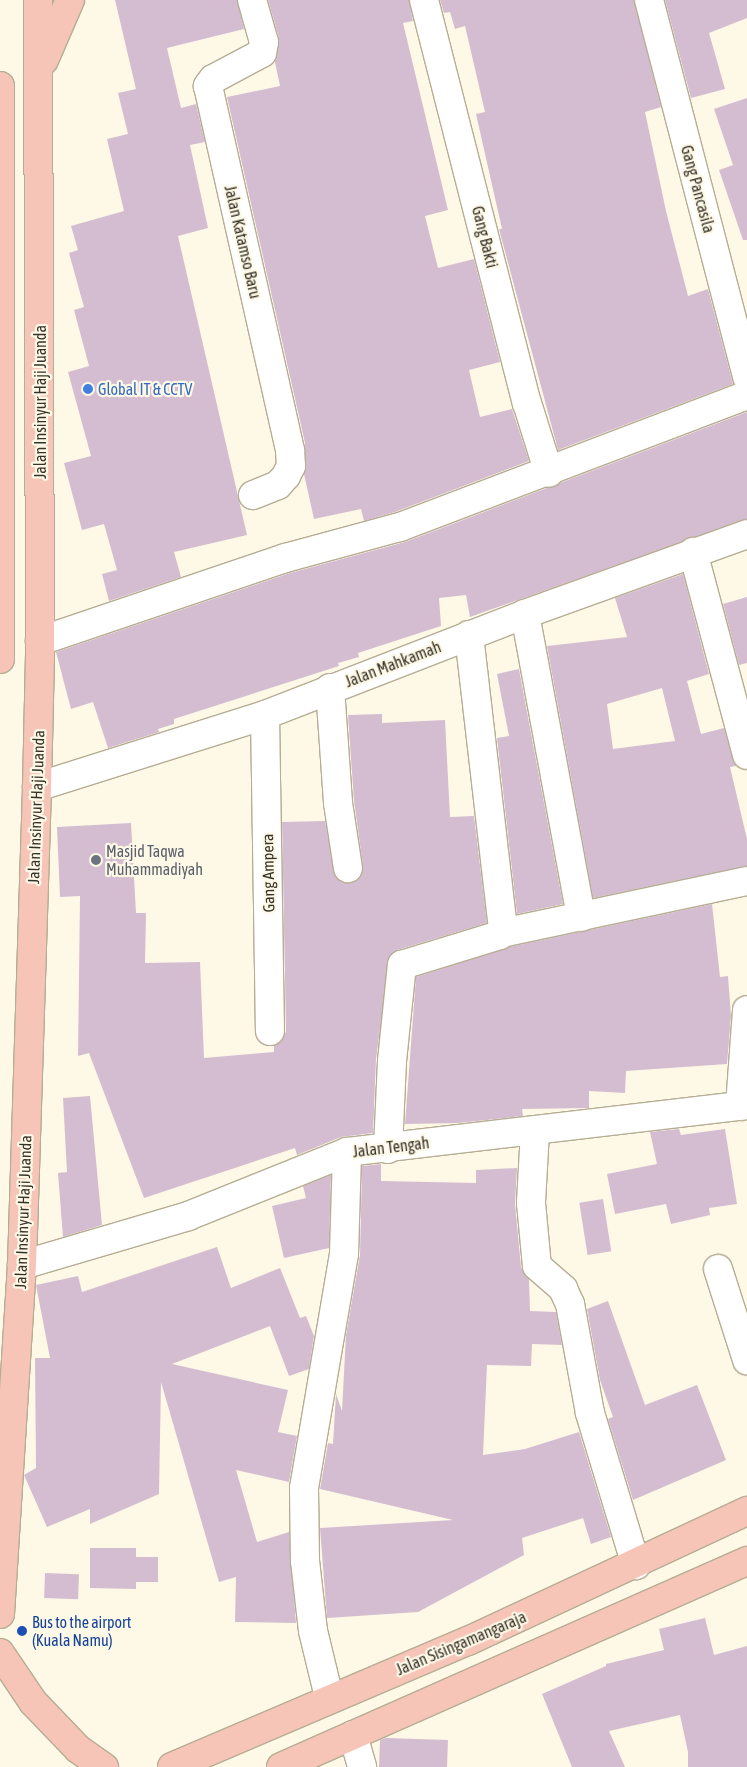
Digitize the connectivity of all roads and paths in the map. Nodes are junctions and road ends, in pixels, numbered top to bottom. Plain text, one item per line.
1 (38, 0) edge
2 (70, 0) edge
3 (252, 0) edge
4 (424, 0) edge
5 (649, 0) edge
6 (39, 75) junction
7 (0, 86) edge
8 (0, 113) edge
9 (747, 377) edge
10 (747, 395) edge
11 (549, 473) junction
12 (253, 495) dead end
13 (747, 534) edge
14 (693, 552) junction
15 (525, 614) junction
16 (469, 636) junction
17 (40, 641) junction
18 (0, 657) edge
19 (330, 688) junction
20 (266, 715) junction
21 (747, 755) edge
22 (37, 787) junction
23 (348, 868) dead end
24 (747, 881) edge
25 (581, 917) junction
26 (502, 933) junction
27 (747, 1010) edge
28 (270, 1031) dead end
29 (743, 1106) edge
30 (535, 1131) junction
31 (388, 1149) junction
32 (347, 1152) junction
33 (22, 1265) junction
34 (718, 1269) dead end
35 (747, 1360) edge
36 (747, 1511) edge
37 (747, 1561) edge
38 (636, 1565) junction
39 (0, 1614) edge
40 (0, 1653) edge
41 (329, 1697) junction
42 (353, 1735) junction
43 (104, 1767) edge
44 (172, 1767) edge
45 (281, 1767) edge
46 (362, 1767) edge

1 - 6 main road, Jalan Insinyur Haji Juanda
2 - 6 main road
3 - 12 street, Jalan Katamso Baru
4 - 11 street, Gang Bakti
5 - 9 street, Gang Pancasila
6 - 17 main road, Jalan Insinyur Haji Juanda
7 - 8 main road
8 - 18 main road
10 - 11 street
11 - 17 street
13 - 14 street, Jalan Mahkamah
14 - 15 street, Jalan Mahkamah
14 - 21 street
15 - 16 street, Jalan Mahkamah
15 - 25 street
16 - 19 street, Jalan Mahkamah
16 - 26 street
17 - 22 main road, Jalan Insinyur Haji Juanda
19 - 20 street, Jalan Mahkamah
19 - 23 street
20 - 22 street, Jalan Mahkamah
20 - 28 street, Gang Ampera
22 - 33 main road, Jalan Insinyur Haji Juanda
24 - 25 street
25 - 26 street
26 - 31 street
27 - 29 street
29 - 30 street, Jalan Tengah
30 - 31 street, Jalan Tengah
30 - 38 street
31 - 32 street, Jalan Tengah
32 - 33 street, Jalan Tengah
32 - 41 street
33 - 39 main road, Jalan Insinyur Haji Juanda
34 - 35 street
36 - 38 main road, Jalan Sisingamangaraja
37 - 42 main road
38 - 41 main road, Jalan Sisingamangaraja
40 - 43 main road
41 - 44 main road, Jalan Sisingamangaraja
42 - 45 main road
42 - 46 street

